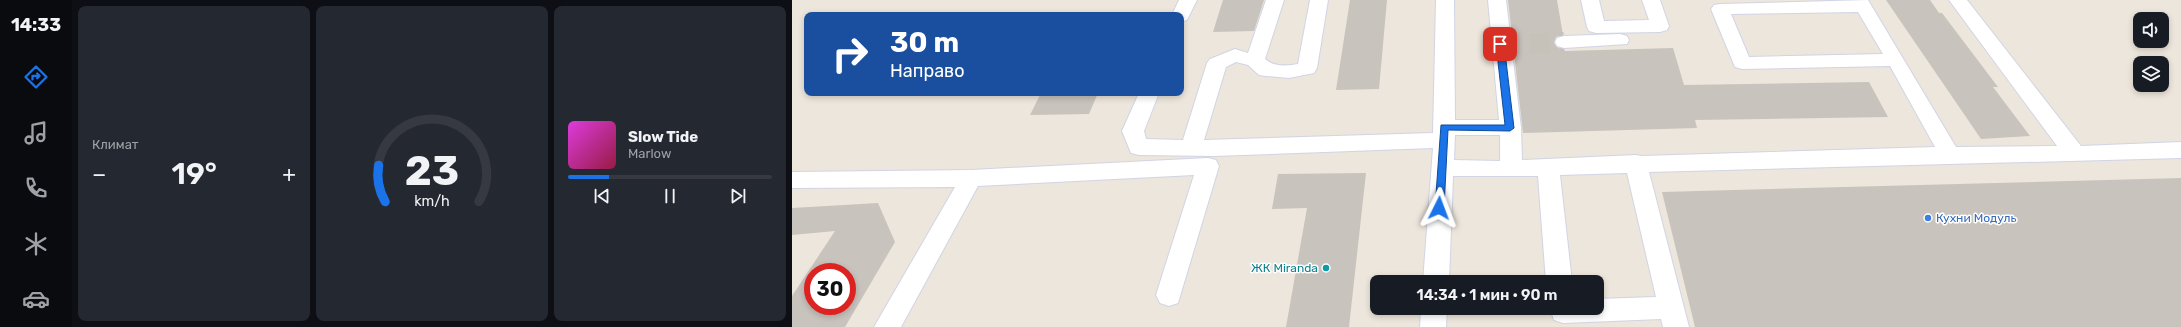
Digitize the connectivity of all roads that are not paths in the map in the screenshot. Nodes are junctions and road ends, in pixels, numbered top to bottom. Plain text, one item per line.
1 (1188, 0) edge
2 (1275, 0) edge
3 (1319, 0) edge
4 (1445, 0) edge
5 (1497, 0) edge
6 (1590, 0) edge
7 (1651, 0) edge
8 (1958, 0) edge
9 (1861, 4) edge
10 (1183, 12) edge
11 (1660, 26) junction
12 (1564, 42) tunnel mouth
13 (1896, 60) junction
14 (1254, 61) junction
15 (1148, 96) edge
16 (1510, 128) junction
17 (1444, 134) junction
18 (1191, 148) junction
19 (2181, 150) edge
20 (2075, 154) junction
21 (1950, 155) junction
22 (1211, 157) junction
23 (1636, 163) junction
24 (1511, 167) junction
25 (1548, 167) junction
26 (1441, 168) junction
27 (971, 178) junction
28 (792, 180) edge
29 (1436, 275) edge
30 (1558, 275) edge
31 (1170, 295) dead end
32 (1604, 314) edge
33 (1434, 315) edge
34 (1674, 317) edge
35 (888, 327) edge
36 (1433, 327) edge

1 - 10 street
2 - 14 street
3 - 14 street
4 - 17 street
5 - 16 street
6 - 11 street
7 - 11 street
8 - 20 street
9 - 13 street
9 - 13 street
11 - 12 street
13 - 21 street
14 - 18 street
15 - 18 street
16 - 17 street
16 - 24 street
17 - 22 street
17 - 26 street
18 - 22 street
19 - 20 street
20 - 21 street
21 - 23 street
22 - 27 street
22 - 31 street
23 - 25 street
23 - 34 street
24 - 25 street
24 - 26 street
25 - 30 street
26 - 29 street
27 - 28 street
27 - 35 street
32 - 34 street
33 - 36 street

